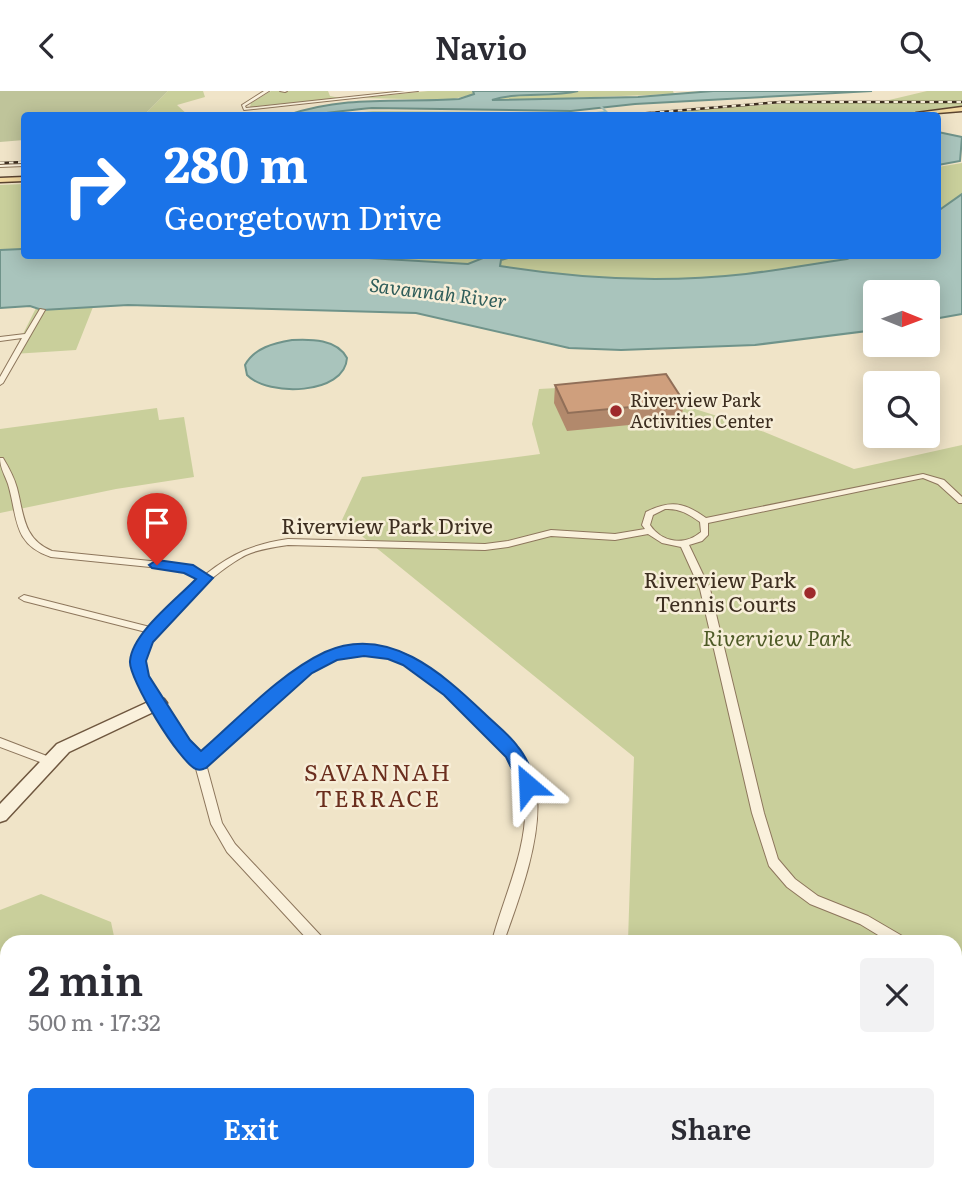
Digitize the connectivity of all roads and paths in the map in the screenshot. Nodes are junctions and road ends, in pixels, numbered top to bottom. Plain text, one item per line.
1 (267, 91) edge
2 (416, 91) edge
3 (962, 111) edge
4 (941, 113) edge
5 (941, 114) edge
6 (21, 165) edge
7 (0, 166) edge
8 (21, 178) edge
9 (0, 179) edge
10 (42, 310) dead end
11 (26, 339) junction
12 (0, 341) edge
13 (0, 383) edge
14 (0, 460) edge
15 (962, 501) edge
16 (704, 521) junction
17 (649, 531) junction
18 (684, 544) junction
19 (206, 578) junction
20 (24, 598) dead end
21 (153, 631) junction
22 (159, 703) junction
23 (0, 743) edge
24 (48, 761) junction
25 (200, 763) junction
26 (0, 815) edge
27 (311, 935) edge
28 (500, 935) edge
29 (889, 935) edge

1 - 2 street
3 - 4 main road
3 - 5 main road
6 - 7 street
8 - 9 main road
10 - 11 street
11 - 12 street
11 - 13 street
14 - 19 street
15 - 16 street
16 - 17 street
16 - 18 street
17 - 18 street
17 - 19 street, Riverview Park Drive
18 - 29 street
19 - 21 street, Riverview Park Drive
20 - 21 street
21 - 22 street, Riverview Park Drive
22 - 24 street
22 - 25 street
23 - 24 street
24 - 26 street
25 - 27 street
25 - 28 street

